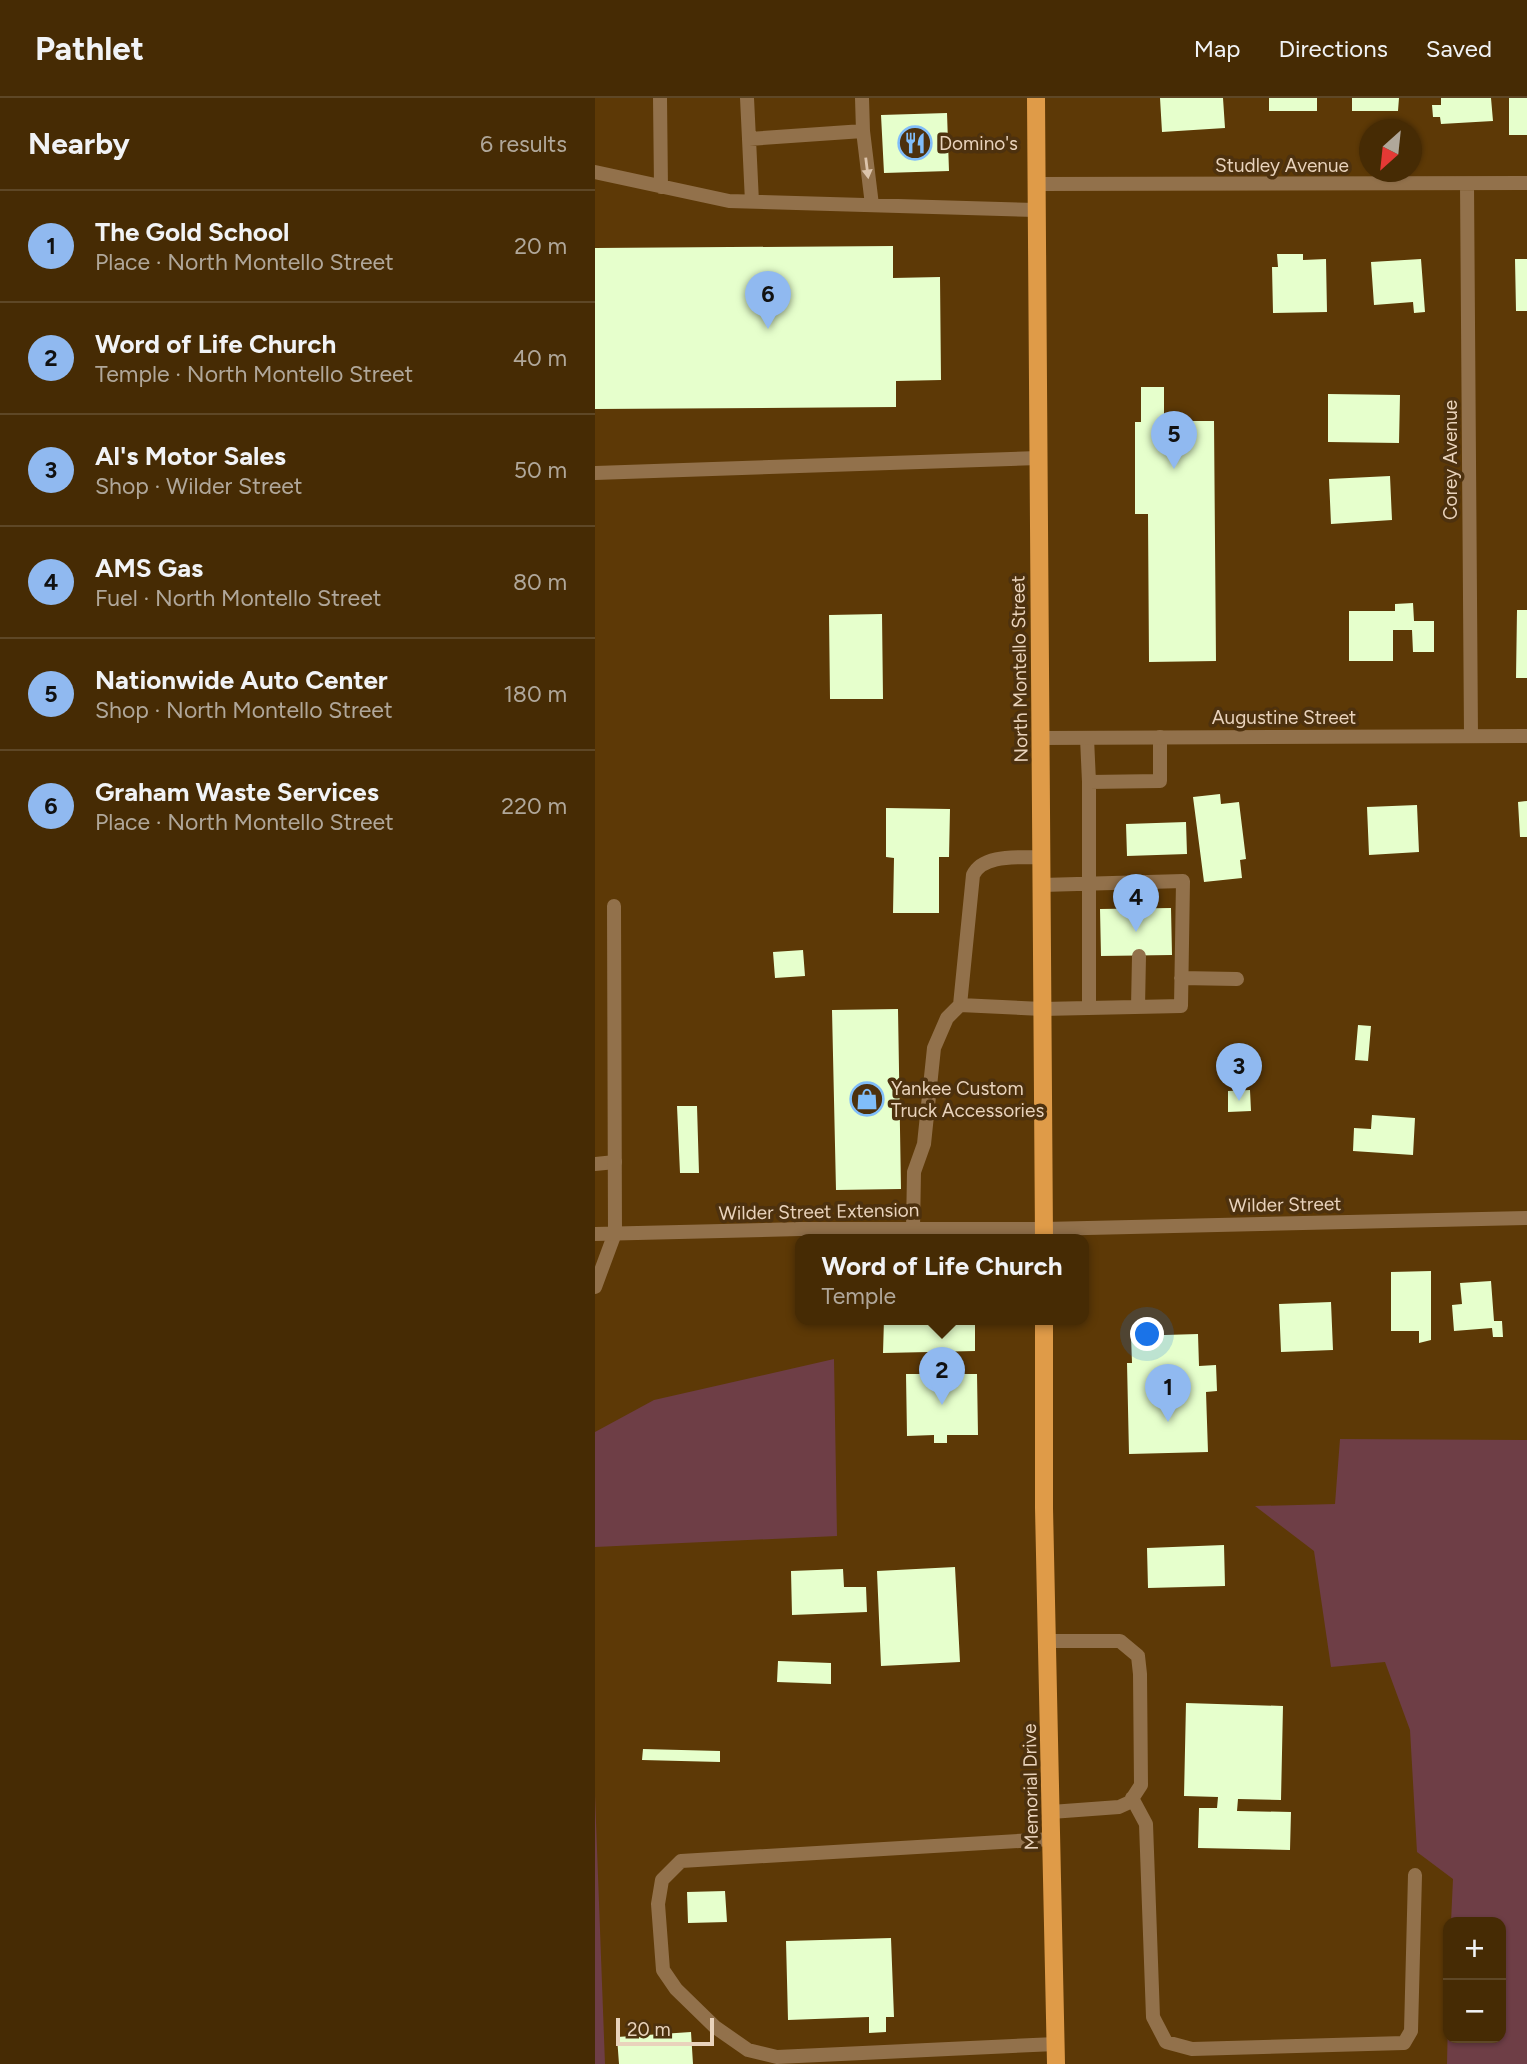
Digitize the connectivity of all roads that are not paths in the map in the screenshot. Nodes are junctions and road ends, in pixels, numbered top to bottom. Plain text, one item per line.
1 (660, 98) edge
2 (747, 98) edge
3 (862, 98) edge
4 (1036, 98) edge
5 (863, 131) junction
6 (749, 139) junction
7 (595, 172) edge
8 (1527, 183) edge
9 (1037, 184) junction
10 (1467, 184) junction
11 (661, 187) junction
12 (751, 202) junction
13 (872, 205) junction
14 (1036, 210) junction
15 (1038, 458) junction
16 (595, 473) edge
17 (1471, 736) junction
18 (1527, 736) edge
19 (1160, 737) junction
20 (1041, 738) junction
21 (1087, 738) junction
22 (1089, 782) junction
23 (1041, 857) junction
24 (1140, 882) junction
25 (1090, 884) junction
26 (1042, 885) junction
27 (614, 906) dead end
28 (1141, 908) dead end
29 (1139, 956) dead end
30 (1181, 978) junction
31 (1237, 979) dead end
32 (960, 1005) junction
33 (1138, 1007) junction
34 (1089, 1008) junction
35 (1042, 1009) junction
36 (615, 1162) junction
37 (595, 1164) edge
38 (1527, 1218) edge
39 (913, 1229) junction
40 (615, 1233) junction
41 (595, 1234) edge
42 (1044, 1234) edge
43 (595, 1287) edge
44 (1044, 1325) edge
45 (1047, 1641) junction
46 (1132, 1798) junction
47 (1051, 1812) junction
48 (1052, 1839) junction
49 (1415, 1875) dead end
50 (1056, 2044) junction
51 (1056, 2064) edge

1 - 11 street
2 - 6 street
3 - 5 street
4 - 9 main road, North Montello Street
5 - 6 street
5 -> 13 street
6 - 12 street
7 - 11 street
8 - 10 street, Studley Avenue
9 - 10 street, Studley Avenue
9 - 14 main road, North Montello Street
10 - 17 street, Corey Avenue
11 - 12 street
12 - 13 street
13 - 14 street
14 - 15 main road, North Montello Street
15 - 16 street
15 - 20 main road, North Montello Street
17 - 18 street, Augustine Street
17 - 19 street, Augustine Street
19 - 21 street, Augustine Street
19 - 22 street
20 - 21 street, Augustine Street
20 - 23 main road, North Montello Street
21 - 22 street
22 - 25 street
23 - 26 main road, North Montello Street
23 - 32 street
24 - 25 street
24 - 28 street
24 - 30 street
25 - 26 street
25 - 34 street
26 - 35 main road, North Montello Street
27 - 36 street
29 - 33 street
30 - 31 street
30 - 33 street
32 - 35 street
32 - 39 street
33 - 34 street
34 - 35 street
35 - 42 main road, North Montello Street
36 - 37 street
36 - 40 street
38 - 42 street, Wilder Street
39 - 40 street, Wilder Street Extension
39 - 42 street, Wilder Street Extension
40 - 41 street, Wilder Street Extension
40 - 43 street
44 - 45 main road, Memorial Drive
45 - 46 street
45 - 47 main road, Memorial Drive
46 - 47 street
46 - 49 street
47 - 48 main road, Memorial Drive
48 - 50 main road, Memorial Drive
48 - 50 street
50 - 51 main road, Memorial Drive

